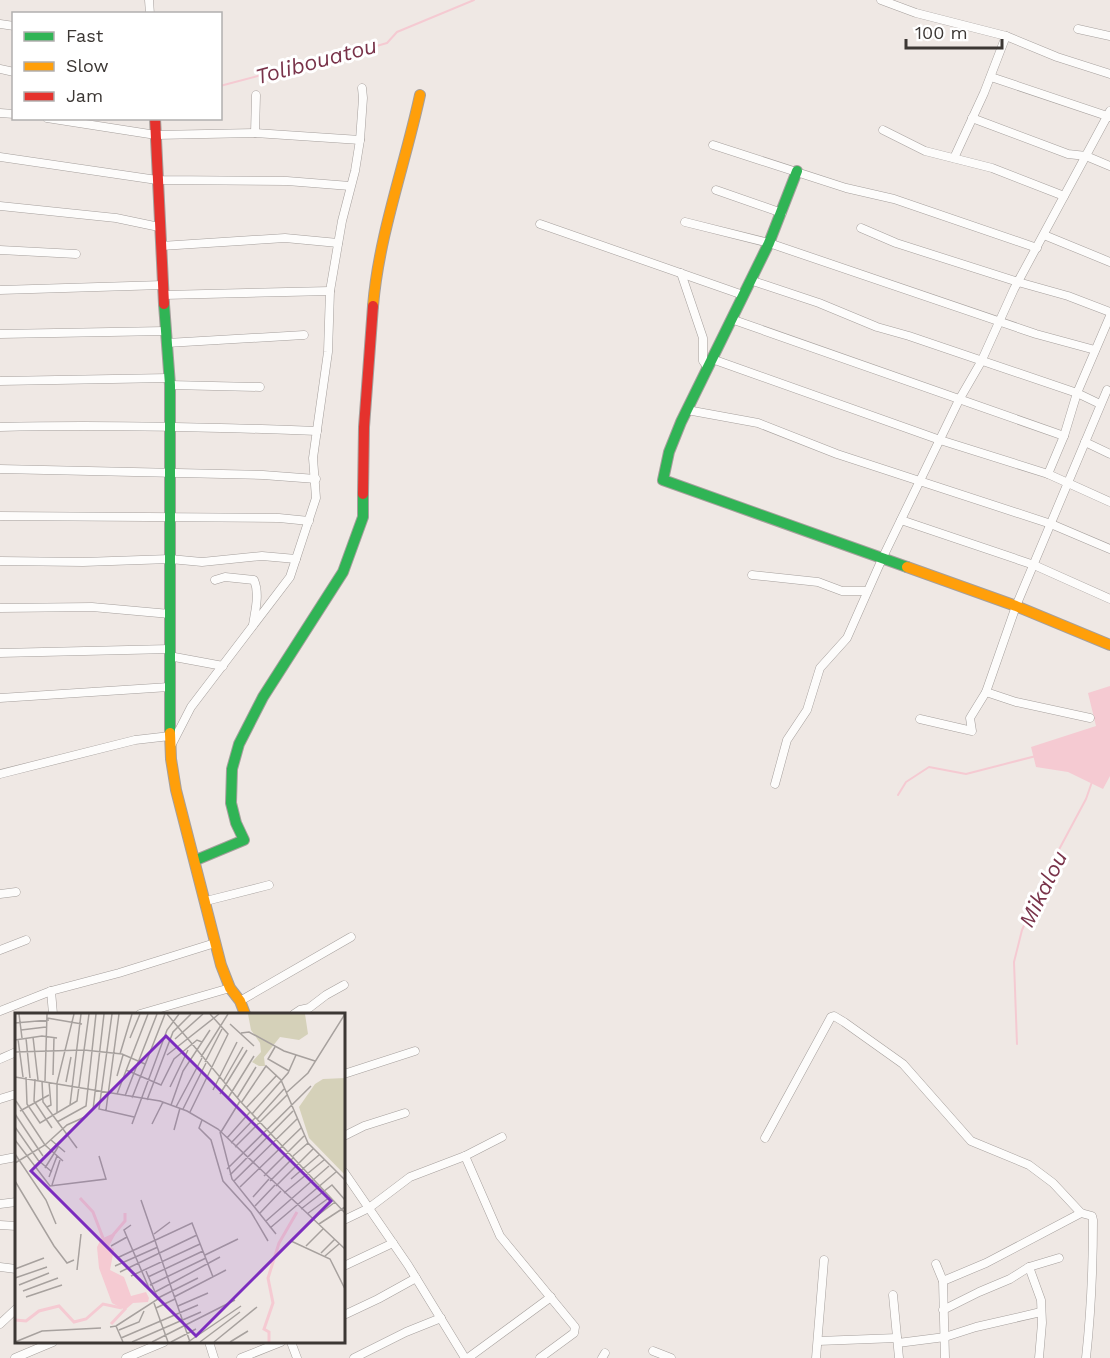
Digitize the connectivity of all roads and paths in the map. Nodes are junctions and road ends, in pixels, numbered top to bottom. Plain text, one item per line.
1 (881, 0) edge
2 (1078, 29) dead end
3 (1006, 36) junction
4 (1110, 36) edge
5 (1110, 74) edge
6 (991, 77) junction
7 (362, 87) dead end
8 (256, 95) dead end
9 (420, 95) dead end
10 (1109, 115) edge
11 (972, 118) junction
12 (60, 120) edge
13 (155, 120) edge
14 (883, 130) dead end
15 (255, 133) junction
16 (156, 135) junction
17 (360, 140) junction
18 (713, 145) dead end
19 (1086, 156) junction
20 (0, 157) edge
21 (954, 158) junction
22 (1110, 166) edge
23 (797, 171) junction
24 (157, 180) junction
25 (350, 186) junction
26 (716, 190) dead end
27 (1064, 196) junction
28 (0, 206) edge
29 (782, 213) junction
30 (685, 222) dead end
31 (540, 224) dead end
32 (159, 227) junction
33 (861, 228) dead end
34 (1044, 235) junction
35 (338, 243) junction
36 (769, 243) junction
37 (161, 246) junction
38 (1037, 248) junction
39 (0, 250) edge
40 (76, 254) dead end
41 (1110, 262) edge
42 (681, 273) junction
43 (750, 280) junction
44 (1018, 282) junction
45 (0, 290) edge
46 (163, 290) junction
47 (330, 291) junction
48 (743, 295) junction
49 (1110, 314) edge
50 (731, 319) junction
51 (999, 321) junction
52 (165, 331) junction
53 (0, 334) edge
54 (304, 335) dead end
55 (166, 343) junction
56 (1095, 350) junction
57 (981, 362) junction
58 (710, 364) junction
59 (0, 381) edge
60 (170, 381) junction
61 (260, 387) dead end
62 (1107, 390) dead end
63 (1077, 393) junction
64 (959, 400) junction
65 (1100, 404) junction
66 (687, 410) junction
67 (171, 426) junction
68 (0, 427) edge
69 (317, 431) junction
70 (1064, 436) junction
71 (940, 441) junction
72 (1085, 442) junction
73 (1110, 454) edge
74 (0, 469) edge
75 (171, 472) junction
76 (1048, 474) junction
77 (316, 479) junction
78 (921, 481) junction
79 (1067, 481) junction
80 (1110, 502) edge
81 (0, 516) edge
82 (171, 517) junction
83 (901, 520) junction
84 (309, 521) junction
85 (1051, 524) junction
86 (1110, 549) edge
87 (170, 559) junction
88 (296, 559) junction
89 (882, 559) junction
90 (0, 561) edge
91 (1034, 565) junction
92 (752, 574) dead end
93 (215, 580) dead end
94 (867, 591) junction
95 (1110, 599) edge
96 (1016, 606) junction
97 (0, 608) edge
98 (170, 614) junction
99 (253, 626) junction
100 (1110, 645) edge
101 (169, 652) junction
102 (0, 653) edge
103 (223, 666) junction
104 (169, 687) junction
105 (986, 693) junction
106 (0, 698) edge
107 (1090, 718) dead end
108 (920, 719) dead end
109 (170, 736) junction
110 (171, 748) junction
111 (0, 774) edge
112 (776, 784) dead end
113 (196, 860) junction
114 (269, 885) dead end
115 (16, 892) dead end
116 (0, 894) edge
117 (206, 900) junction
118 (351, 937) dead end
119 (26, 940) dead end
120 (215, 943) junction
121 (0, 950) edge
122 (344, 985) dead end
123 (230, 988) junction
124 (51, 991) junction
125 (240, 1001) junction
126 (0, 1011) edge
127 (53, 1013) edge
128 (143, 1013) edge
129 (245, 1013) edge
130 (296, 1013) edge
131 (416, 1051) dead end
132 (15, 1052) edge
133 (0, 1059) edge
134 (345, 1074) edge
135 (15, 1094) edge
136 (0, 1099) edge
137 (405, 1113) dead end
138 (345, 1136) edge
139 (502, 1137) dead end
140 (765, 1138) dead end
141 (465, 1156) junction
142 (15, 1157) edge
143 (0, 1160) edge
144 (345, 1173) edge
145 (15, 1202) edge
146 (0, 1204) edge
147 (369, 1208) junction
148 (1081, 1213) junction
149 (345, 1220) edge
150 (0, 1225) edge
151 (15, 1226) edge
152 (393, 1243) junction
153 (1059, 1258) dead end
154 (824, 1260) dead end
155 (936, 1264) dead end
156 (345, 1266) edge
157 (0, 1267) edge
158 (1029, 1267) junction
159 (15, 1269) edge
160 (416, 1278) junction
161 (944, 1281) junction
162 (893, 1295) dead end
163 (550, 1297) junction
164 (15, 1310) edge
165 (943, 1310) junction
166 (1041, 1312) junction
167 (345, 1315) edge
168 (441, 1318) junction
169 (0, 1324) edge
170 (945, 1337) junction
171 (818, 1341) junction
172 (898, 1341) junction
173 (49, 1343) edge
174 (160, 1343) edge
175 (210, 1343) edge
176 (276, 1343) edge
177 (292, 1343) edge
178 (653, 1351) dead end
179 (15, 1358) edge
180 (126, 1358) edge
181 (214, 1358) edge
182 (242, 1358) edge
183 (297, 1358) edge
184 (354, 1358) edge
185 (466, 1358) edge
186 (540, 1358) edge
187 (671, 1358) edge
188 (816, 1358) edge
189 (899, 1358) edge
190 (945, 1358) edge
191 (1039, 1358) edge
192 (1086, 1358) edge

1 - 3 street
2 - 4 street
3 - 5 street
3 - 6 street
6 - 10 street
6 - 11 street
7 - 17 street
8 - 15 street
9 - 113 street
10 - 19 street
11 - 19 street
11 - 21 street
12 - 16 street
13 - 16 street
14 - 21 street
15 - 16 street
15 - 17 street
16 - 24 street
17 - 25 street
18 - 23 street
19 - 22 street
19 - 27 street
20 - 24 street
21 - 27 street
23 - 29 street
23 - 38 street
24 - 25 street
24 - 32 street
25 - 35 street
26 - 29 street
27 - 34 street
28 - 32 street
29 - 36 street
30 - 36 street
31 - 42 street
32 - 37 street
33 - 44 street
34 - 38 street
34 - 41 street
35 - 37 street
35 - 47 street
36 - 43 street
36 - 51 street
37 - 46 street
38 - 44 street
39 - 40 street
42 - 48 street
42 - 58 street
43 - 48 street
43 - 57 street
44 - 49 street
44 - 51 street
45 - 46 street
46 - 47 street
46 - 52 street
47 - 69 street
48 - 50 street
49 - 56 street
50 - 58 street
50 - 64 street
51 - 56 street
51 - 57 street
52 - 53 street
52 - 55 street
54 - 55 street
55 - 60 street
56 - 63 street
57 - 63 street
57 - 64 street
58 - 66 street
58 - 71 street
59 - 60 street
60 - 61 street
60 - 67 street
62 - 65 street
63 - 65 street
63 - 70 street
64 - 70 street
64 - 71 street
65 - 72 street
66 - 78 street
66 - 89 street
67 - 68 street
67 - 69 street
67 - 75 street
69 - 77 street
70 - 76 street
71 - 76 street
71 - 78 street
72 - 73 street
72 - 79 street
74 - 75 street
75 - 77 street
75 - 82 street
76 - 79 street
77 - 84 street
78 - 83 street
78 - 85 street
79 - 80 street
79 - 85 street
81 - 82 street
82 - 84 street
82 - 87 street
83 - 89 street
83 - 91 street
84 - 88 street
85 - 86 street
85 - 91 street
87 - 88 street
87 - 90 street
87 - 98 street
88 - 99 street
89 - 94 street
89 - 96 street
91 - 95 street
91 - 96 street
92 - 94 street
93 - 99 street
94 - 112 street
96 - 100 street
96 - 105 street
97 - 98 street
98 - 101 street
99 - 103 street
101 - 102 street
101 - 103 street
101 - 104 street
103 - 110 street
104 - 106 street
104 - 109 street
105 - 107 street
105 - 108 street
109 - 110 street
109 - 111 street
110 - 113 street
113 - 117 street
114 - 117 street
115 - 116 street
117 - 120 street
118 - 125 street
119 - 121 street
120 - 123 street
120 - 124 street
122 - 130 street
123 - 125 street
123 - 128 street
124 - 126 street
124 - 127 street
125 - 129 street
131 - 134 street
132 - 133 street
135 - 136 street
137 - 138 street
139 - 141 street
140 - 148 street
141 - 147 street
141 - 163 street
142 - 143 street
144 - 147 street
145 - 146 street
147 - 149 street
147 - 152 street
148 - 161 street
148 - 192 street
150 - 151 street
152 - 156 street
152 - 160 street
153 - 158 street
154 - 171 street
155 - 161 street
157 - 159 street
158 - 165 street
158 - 166 street
160 - 167 street
160 - 168 street
161 - 165 street
162 - 172 street
163 - 185 street
163 - 186 street
164 - 169 street
165 - 170 street
166 - 170 street
166 - 191 street
168 - 184 street
168 - 185 street
170 - 172 street
170 - 190 street
171 - 172 street
171 - 188 street
172 - 189 street
173 - 179 street
174 - 180 street
175 - 181 street
176 - 182 street
177 - 183 street
178 - 187 street

